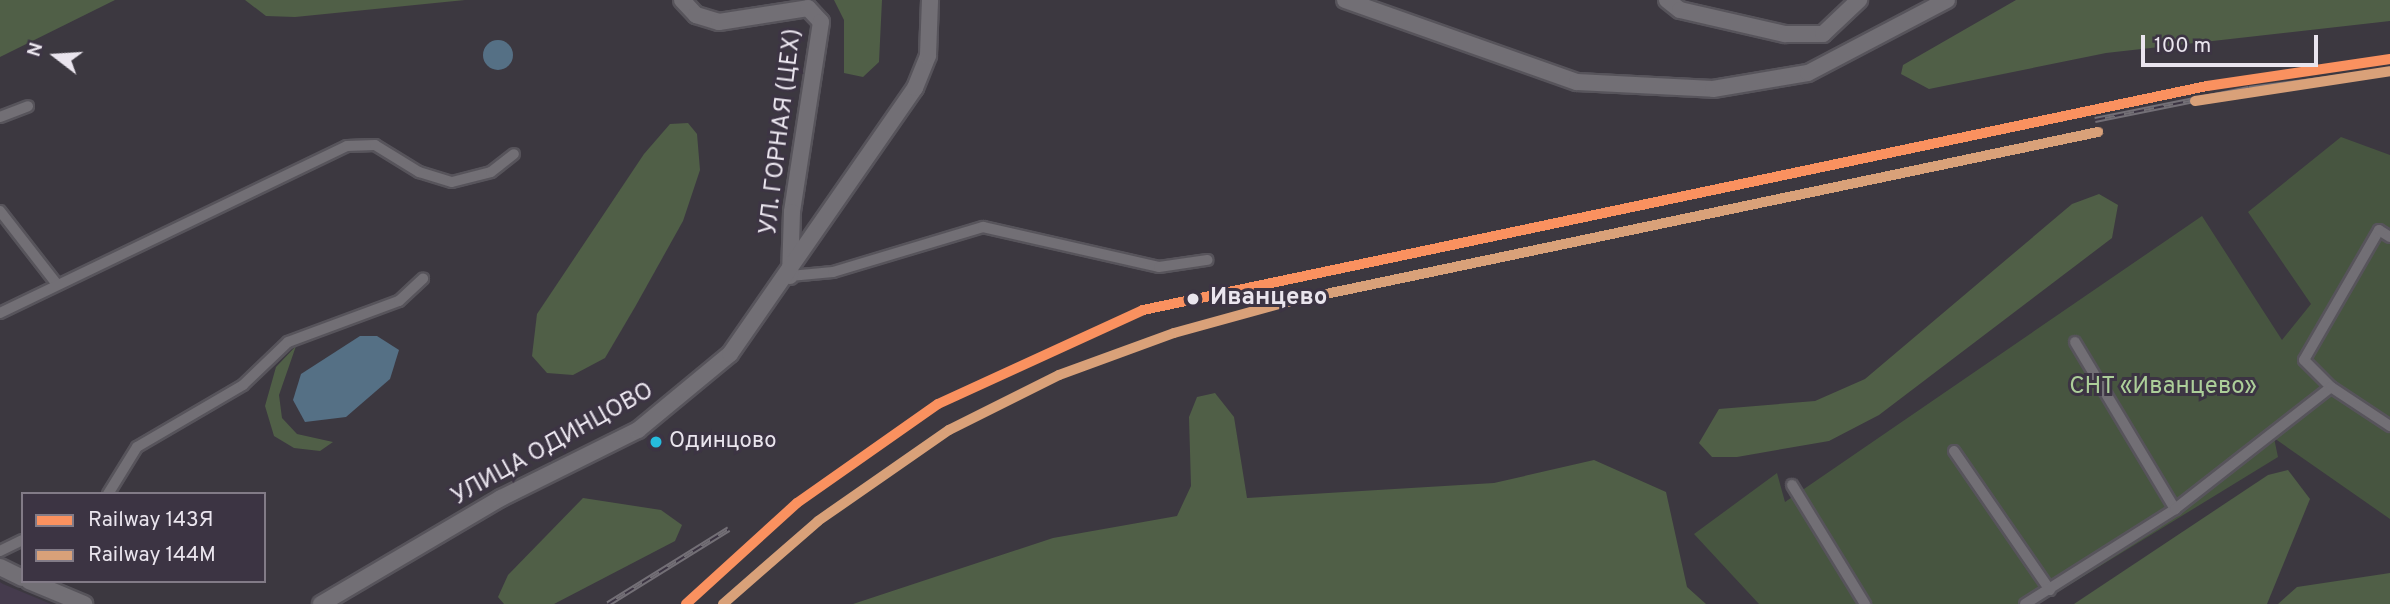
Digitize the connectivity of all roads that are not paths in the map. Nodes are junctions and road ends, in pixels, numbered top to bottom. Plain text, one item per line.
1 (682, 0) edge
2 (930, 0) edge
3 (1345, 0) edge
4 (1667, 0) edge
5 (1858, 0) edge
6 (1947, 0) edge
7 (28, 106) dead end
8 (0, 117) edge
9 (514, 154) dead end
10 (0, 211) edge
11 (2390, 237) edge
12 (1207, 260) dead end
13 (790, 276) junction
14 (424, 279) dead end
15 (56, 282) junction
16 (0, 313) edge
17 (2075, 342) dead end
18 (2331, 387) junction
19 (2390, 426) edge
20 (1954, 451) dead end
21 (1792, 485) dead end
22 (109, 492) edge
23 (2175, 509) junction
24 (21, 541) edge
25 (0, 551) edge
26 (0, 568) edge
27 (21, 578) edge
28 (34, 583) edge
29 (2050, 590) junction
30 (84, 604) edge
31 (321, 604) edge
32 (1865, 604) edge
33 (2025, 604) edge

1 - 13 street, УЛ. ГОРНАЯ (ЦЕХ)
2 - 13 street, УЛИЦА ОДИНЦОВО
3 - 6 street
4 - 5 street
7 - 8 street
9 - 15 street
10 - 15 street
11 - 18 street
12 - 13 street
13 - 31 street, УЛИЦА ОДИНЦОВО
14 - 22 street
15 - 16 street
17 - 23 street
18 - 19 street
18 - 23 street
20 - 29 street
21 - 32 street
23 - 29 street
24 - 25 street
26 - 27 street
28 - 30 street
29 - 33 street

